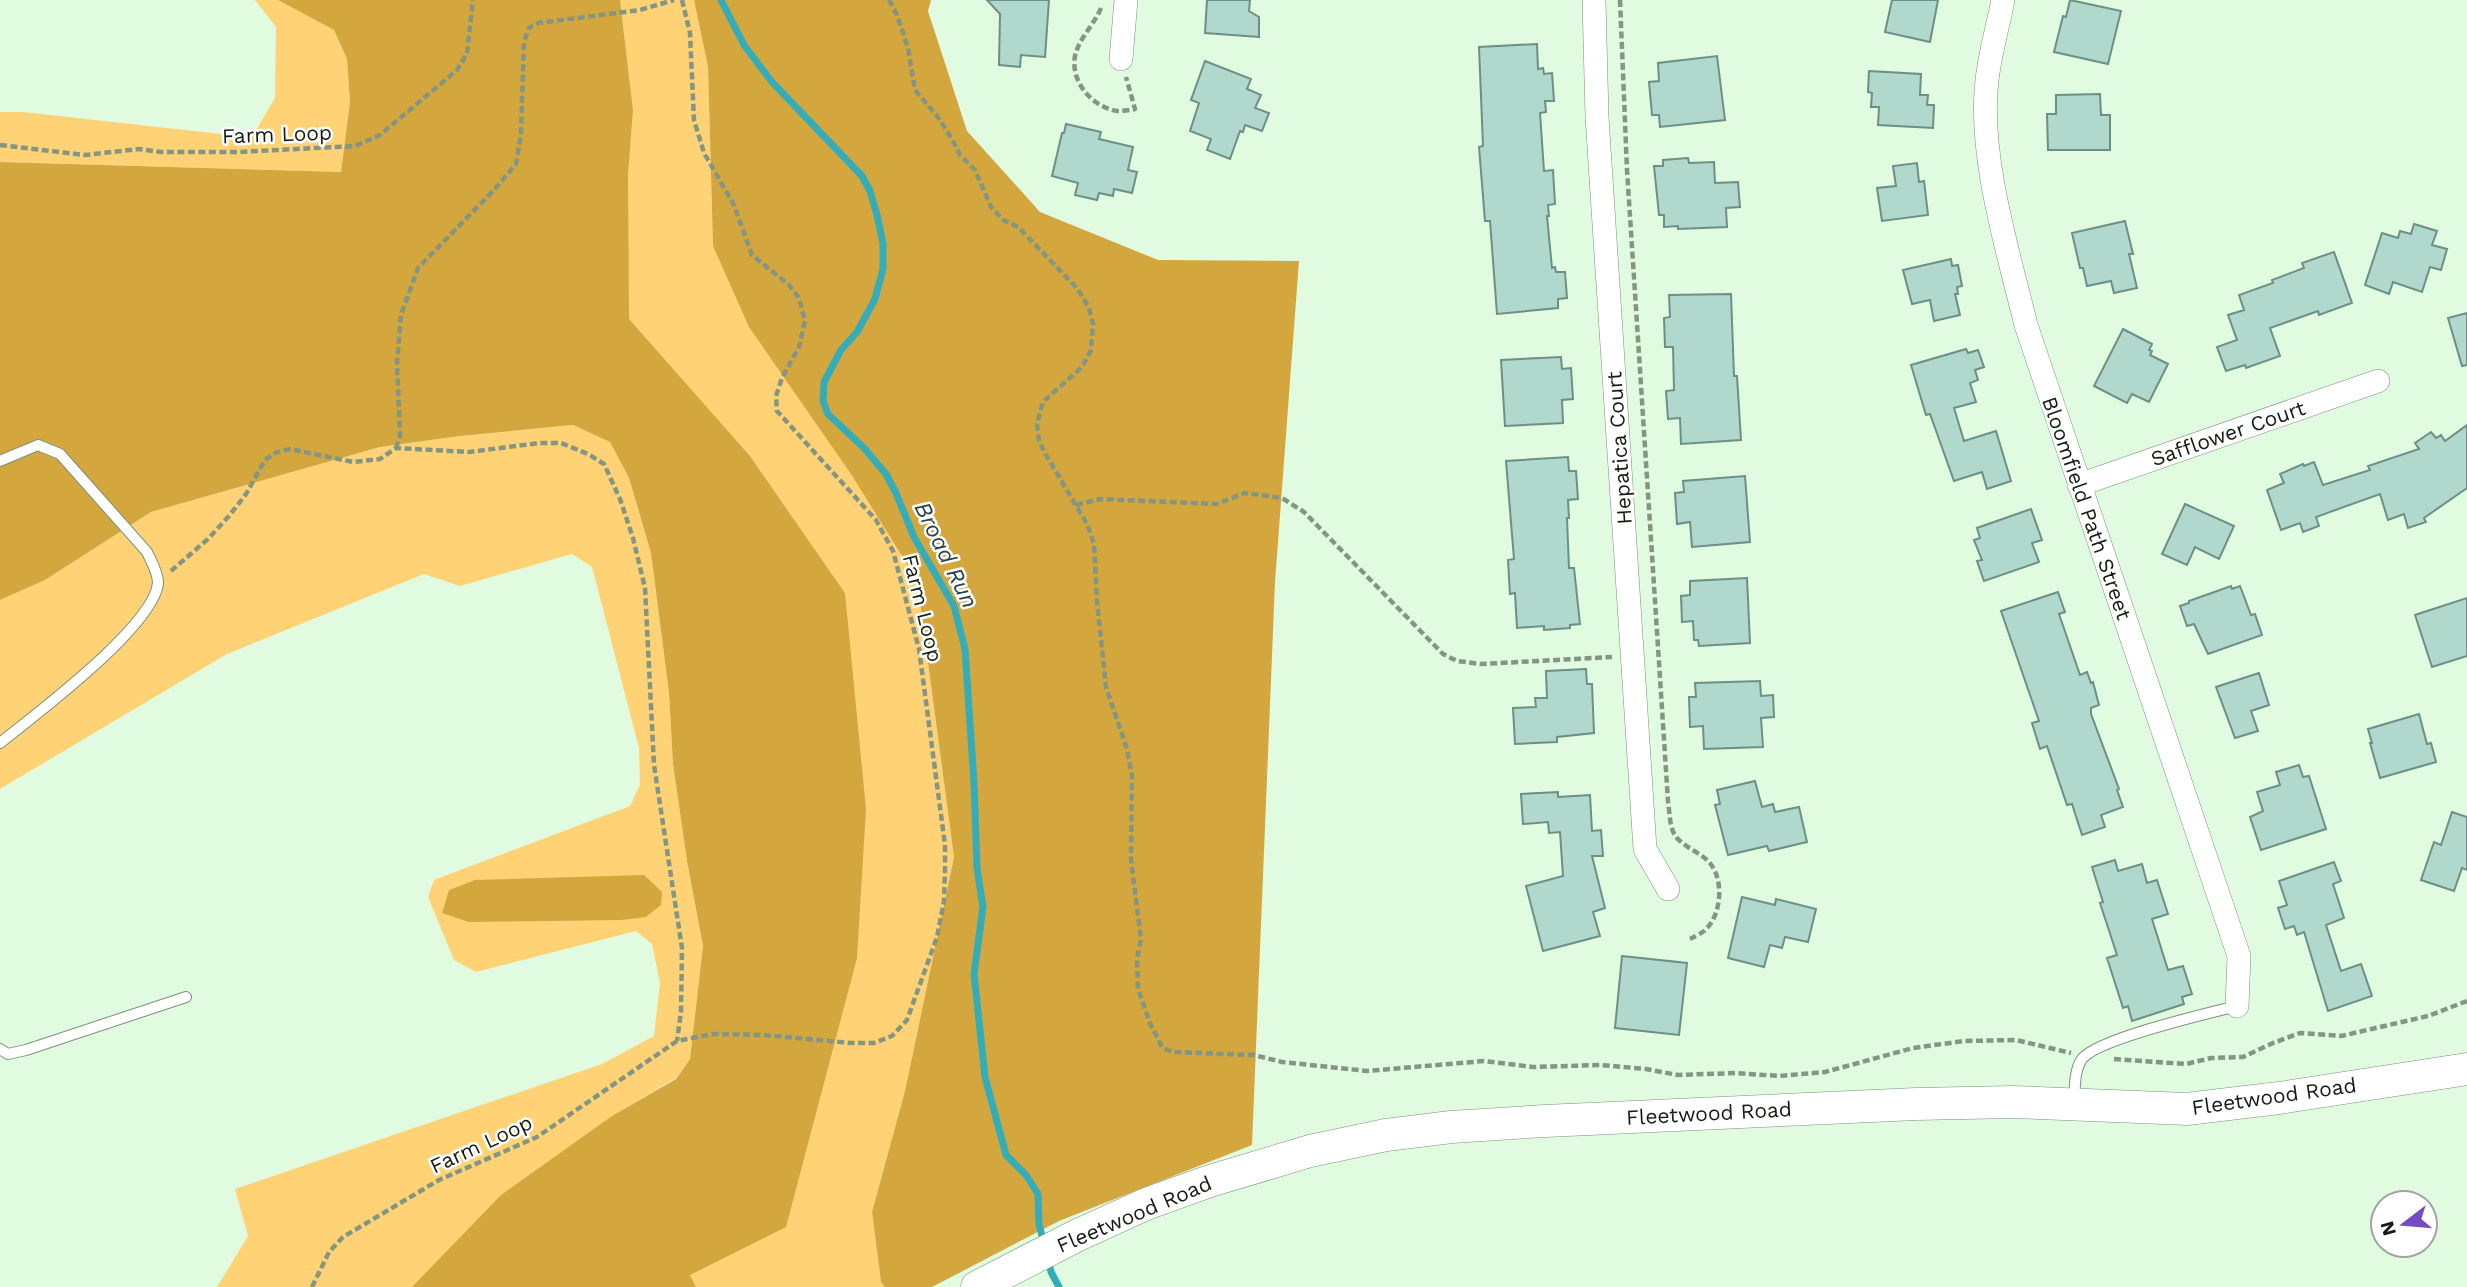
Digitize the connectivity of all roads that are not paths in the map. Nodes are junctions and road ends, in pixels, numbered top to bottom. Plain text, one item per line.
1 (1126, 0) edge
2 (1594, 0) edge
3 (2003, 0) edge
4 (1121, 59) dead end
5 (2378, 381) dead end
6 (0, 461) edge
7 (2079, 485) junction
8 (0, 743) edge
9 (1668, 889) dead end
10 (186, 998) dead end
11 (2237, 1006) joint
12 (0, 1049) edge
13 (2467, 1069) edge
14 (2074, 1105) junction
15 (977, 1287) edge

1 - 4 street
2 - 9 street, Hepatica Court
3 - 7 street, Bloomfield Path Street
5 - 7 street, Safflower Court
6 - 8 lane
7 - 11 street, Bloomfield Path Street
10 - 12 lane
11 - 14 lane
13 - 14 main road, Fleetwood Road
14 - 15 main road, Fleetwood Road

